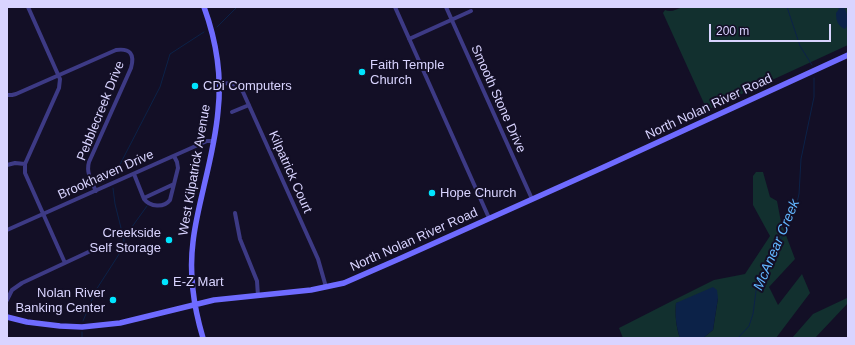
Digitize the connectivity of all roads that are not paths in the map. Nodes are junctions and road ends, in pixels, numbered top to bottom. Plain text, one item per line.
1 (28, 7) edge
2 (204, 7) edge
3 (395, 7) edge
4 (446, 7) edge
5 (471, 11) dead end
6 (451, 20) junction
7 (409, 39) junction
8 (848, 55) edge
9 (58, 75) junction
10 (219, 84) junction
11 (7, 95) edge
12 (249, 105) junction
13 (232, 112) dead end
14 (214, 141) junction
15 (174, 156) junction
16 (25, 164) junction
17 (7, 165) edge
18 (134, 174) junction
19 (174, 184) junction
20 (96, 191) junction
21 (144, 198) junction
22 (532, 199) junction
23 (235, 213) dead end
24 (43, 214) junction
25 (489, 218) junction
26 (7, 230) edge
27 (105, 249) dead end
28 (65, 263) junction
29 (326, 287) junction
30 (258, 296) junction
31 (7, 300) edge
32 (196, 304) junction
33 (7, 317) edge
34 (203, 338) edge

1 - 9 street
2 - 10 main road, West Kilpatrick Avenue
3 - 7 street
4 - 6 street, Smooth Stone Drive
5 - 6 street
6 - 7 street
6 - 22 street, Smooth Stone Drive
7 - 25 street
8 - 22 main road, North Nolan River Road
9 - 11 street, Pebblecreek Drive
9 - 16 street
9 - 20 street, Pebblecreek Drive
10 - 12 street, Kilpatrick Court
10 - 14 main road, West Kilpatrick Avenue
12 - 13 street
12 - 29 street, Kilpatrick Court
14 - 15 street, Brookhaven Drive
14 - 32 main road, West Kilpatrick Avenue
15 - 18 street, Brookhaven Drive
15 - 19 street
16 - 17 street
16 - 24 street
18 - 20 street, Brookhaven Drive
18 - 21 street
19 - 21 street
19 - 21 street
20 - 24 street, Brookhaven Drive
22 - 25 main road, North Nolan River Road
23 - 30 street
24 - 26 street, Brookhaven Drive
24 - 28 street
25 - 29 main road, North Nolan River Road
27 - 28 street
28 - 31 street
29 - 30 main road, North Nolan River Road
30 - 32 main road, North Nolan River Road
32 - 33 main road, North Nolan River Road
32 - 34 main road, West Kilpatrick Avenue

